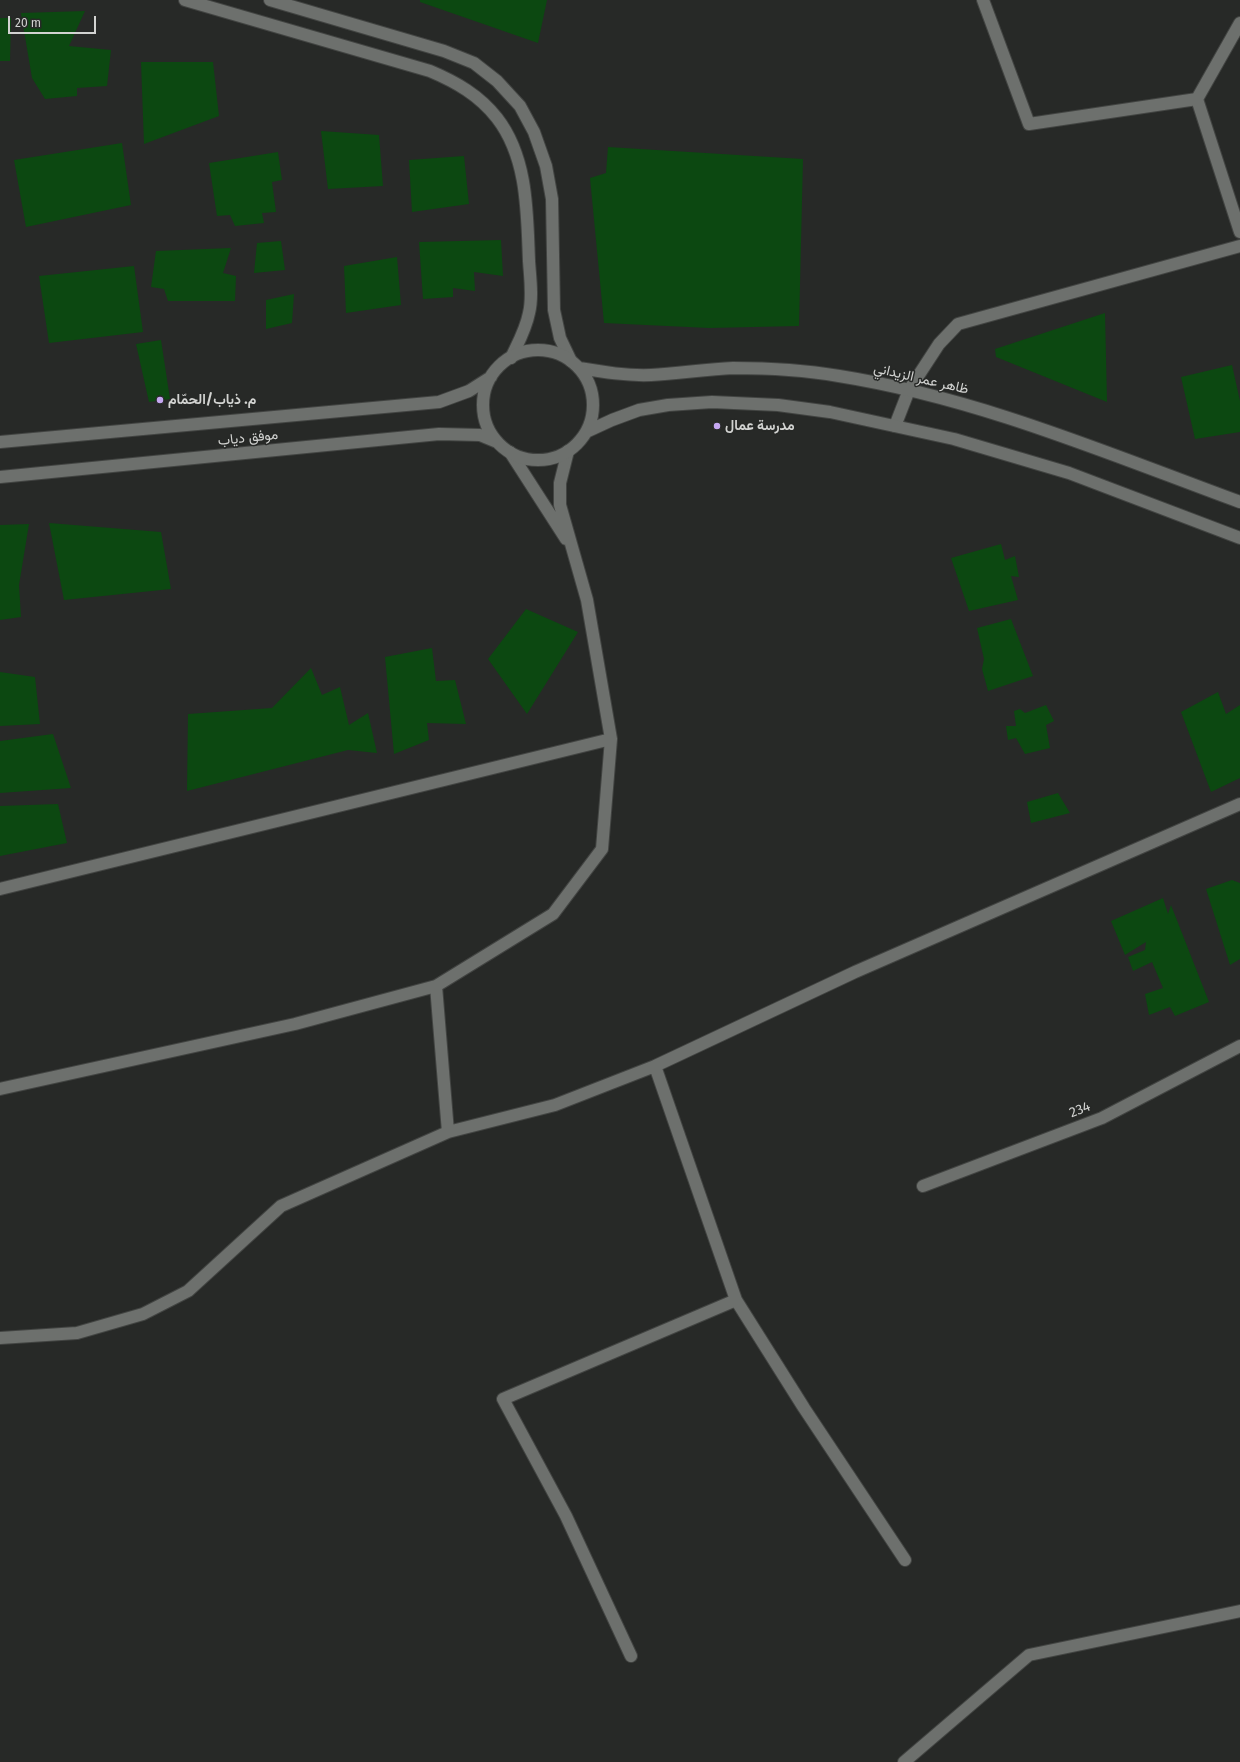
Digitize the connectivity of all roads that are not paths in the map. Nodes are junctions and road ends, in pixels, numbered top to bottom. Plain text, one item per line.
1 (185, 0) edge
2 (270, 0) edge
3 (983, 0) edge
4 (1240, 23) edge
5 (1197, 99) junction
6 (1240, 232) edge
7 (1240, 246) edge
8 (511, 358) junction
9 (575, 364) junction
10 (491, 377) junction
11 (909, 390) junction
12 (895, 426) junction
13 (586, 432) junction
14 (0, 442) edge
15 (497, 442) junction
16 (568, 451) junction
17 (510, 452) junction
18 (0, 477) edge
19 (1240, 502) edge
20 (1240, 538) edge
21 (574, 552) junction
22 (611, 739) junction
23 (1240, 804) edge
24 (0, 889) edge
25 (436, 986) junction
26 (1240, 1046) edge
27 (655, 1066) junction
28 (0, 1089) edge
29 (448, 1132) junction
30 (923, 1186) dead end
31 (736, 1300) junction
32 (0, 1338) edge
33 (905, 1560) dead end
34 (1240, 1611) edge
35 (631, 1656) dead end
36 (904, 1762) edge

1 - 8 street
2 - 9 street
3 - 5 street
4 - 5 street
5 - 6 street
7 - 11 street
8 - 9 street
8 - 10 street
9 - 11 street, ظاهر عمر الزيداني
9 - 13 street
10 - 14 street, موفق دياب
10 - 15 street
11 - 12 street
11 - 19 street, ظاهر عمر الزيداني
12 - 13 street
12 - 20 street
13 - 16 street
15 - 17 street
15 - 18 street, موفق دياب
16 - 17 street
16 - 21 street
17 - 21 street
21 - 22 street
22 - 24 street
22 - 25 street
23 - 27 street
25 - 28 street
25 - 29 street
26 - 30 street, 234
27 - 29 street
27 - 31 street
29 - 32 street
31 - 33 street
31 - 35 street
34 - 36 street

